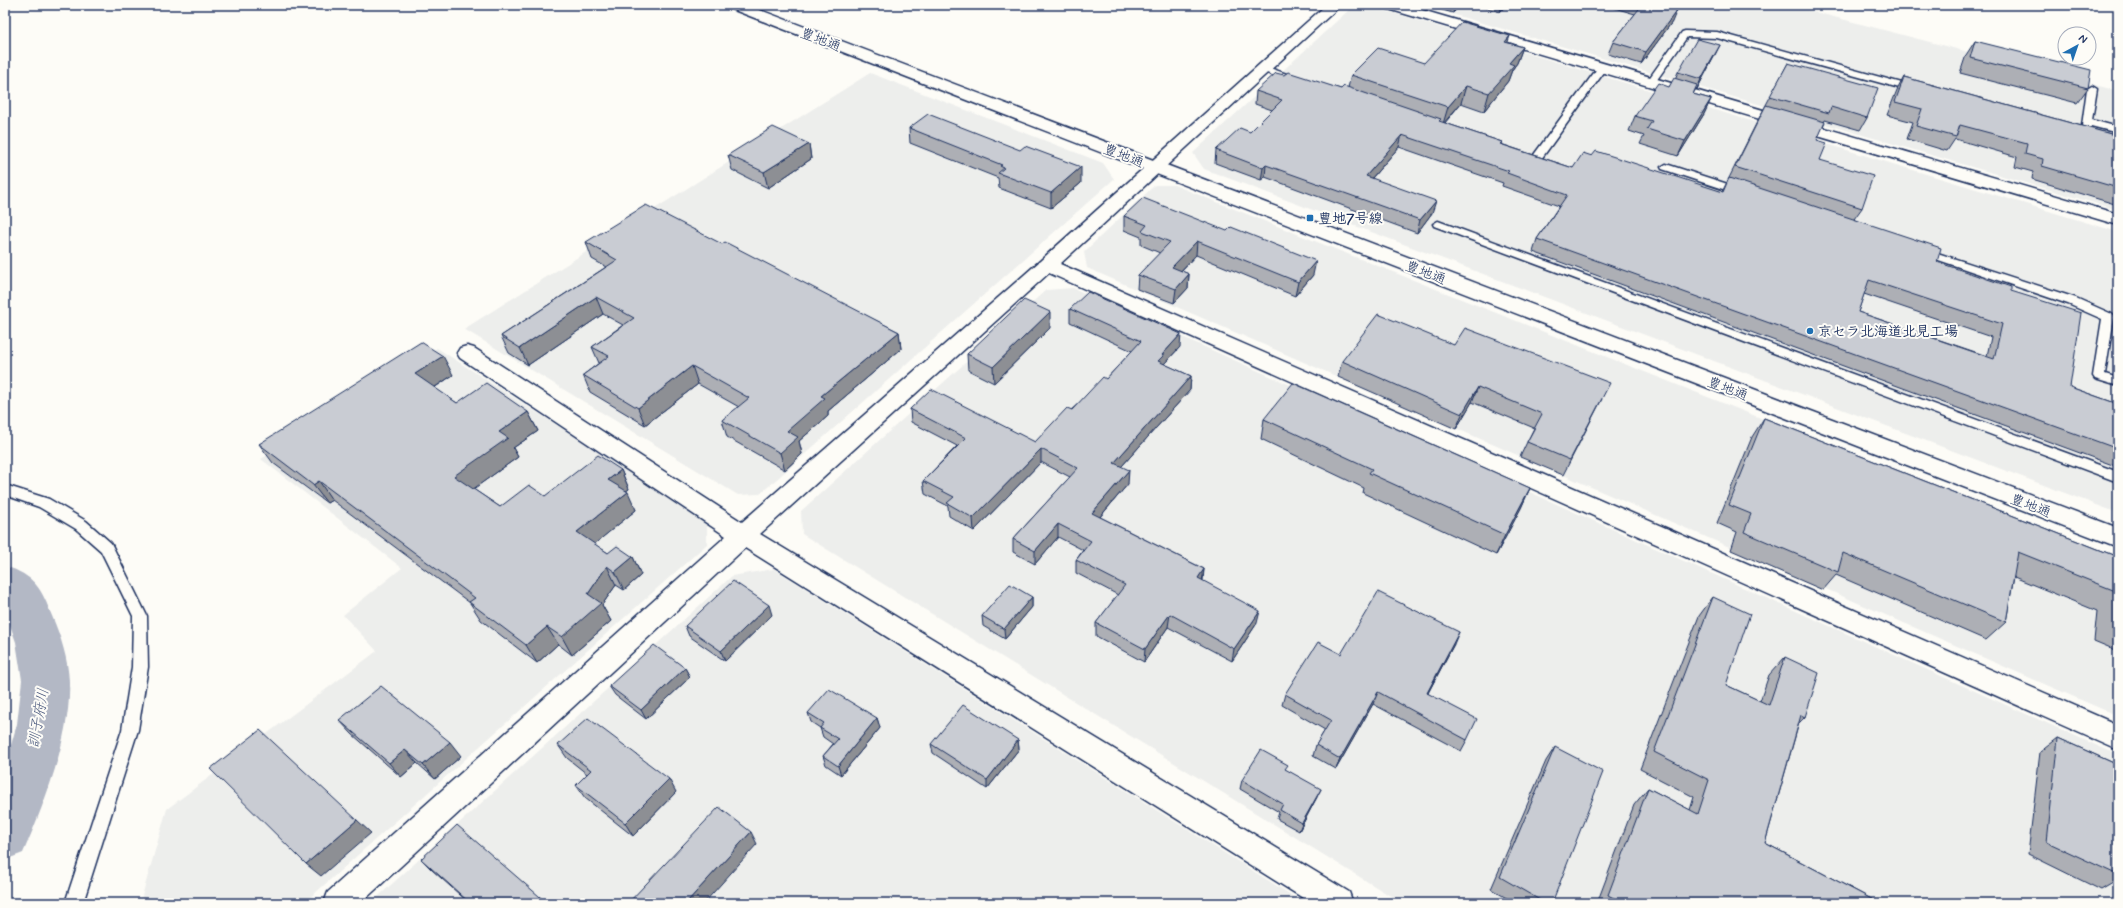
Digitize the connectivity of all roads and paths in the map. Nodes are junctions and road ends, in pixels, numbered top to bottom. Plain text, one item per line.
1 (734, 5) edge
2 (1334, 5) edge
3 (1390, 5) edge
4 (1602, 68) junction
5 (1264, 69) junction
6 (1301, 82) edge
7 (1651, 82) junction
8 (2092, 89) edge
9 (1924, 92) edge
10 (2087, 122) junction
11 (2118, 130) edge
12 (2070, 132) edge
13 (1512, 152) edge
14 (1666, 167) dead end
15 (1156, 168) junction
16 (1756, 197) edge
17 (2118, 220) edge
18 (1438, 224) dead end
19 (1914, 249) edge
20 (1047, 266) junction
21 (467, 353) dead end
22 (2118, 382) edge
23 (2118, 477) edge
24 (5, 490) edge
25 (743, 535) junction
26 (2118, 538) edge
27 (2118, 738) edge
28 (74, 903) edge
29 (339, 903) edge
30 (1338, 903) edge

1 - 15 street, 豊地通
2 - 5 street
3 - 4 street
4 - 7 street
4 - 13 lane
5 - 6 lane
5 - 15 street
7 - 9 lane
7 - 17 street
8 - 10 lane
10 - 11 lane
10 - 12 lane
14 - 16 lane
15 - 20 street
15 - 26 street, 豊地通
18 - 23 lane
19 - 22 lane
20 - 25 street
20 - 27 street
21 - 25 street
24 - 28 lane
25 - 29 street
25 - 30 street

